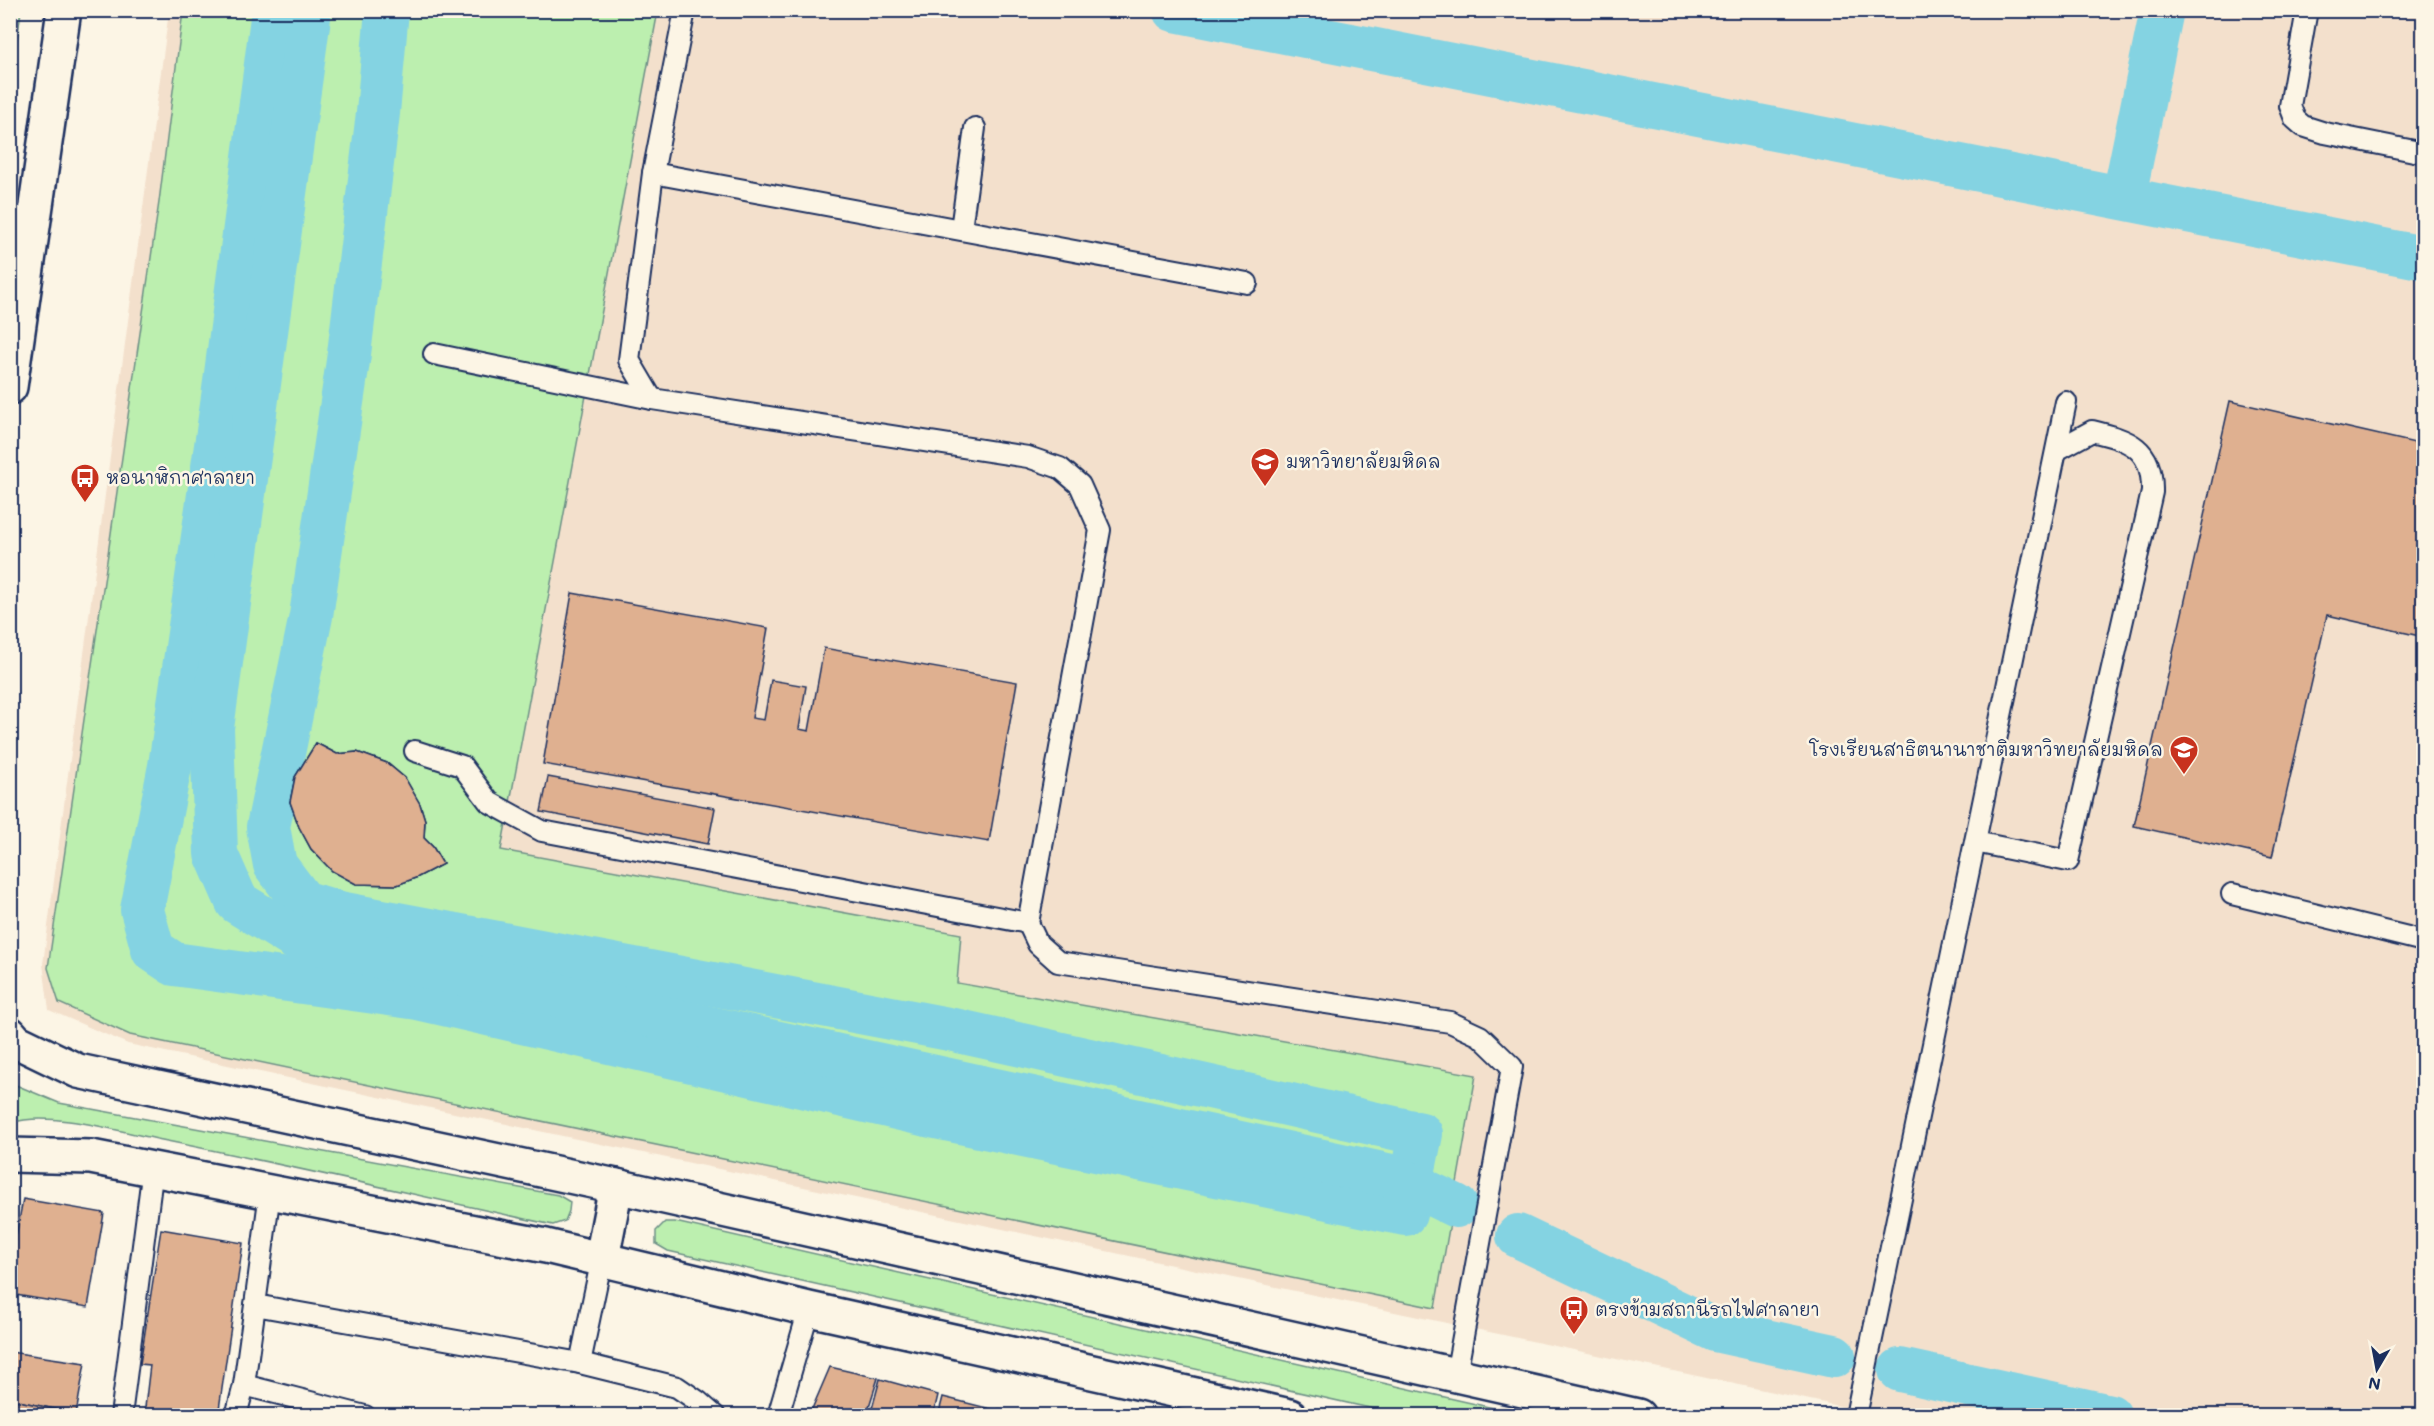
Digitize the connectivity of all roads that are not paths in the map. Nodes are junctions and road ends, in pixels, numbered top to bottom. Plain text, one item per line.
1 (64, 10) edge
2 (685, 10) edge
3 (2307, 10) edge
4 (975, 128) dead end
5 (2424, 153) edge
6 (653, 173) junction
7 (961, 229) junction
8 (1247, 283) dead end
9 (434, 354) dead end
10 (10, 387) edge
11 (652, 399) junction
12 (2066, 402) dead end
13 (2057, 450) junction
14 (415, 751) dead end
15 (1975, 842) junction
16 (2232, 894) dead end
17 (1028, 923) junction
18 (2424, 941) edge
19 (10, 1034) edge
20 (10, 1155) edge
21 (153, 1168) junction
22 (616, 1186) junction
23 (270, 1192) junction
24 (602, 1258) junction
25 (255, 1305) junction
26 (809, 1309) junction
27 (580, 1363) junction
28 (1456, 1375) junction
29 (244, 1385) junction
30 (1271, 1413) edge
31 (121, 1416) edge
32 (236, 1416) edge
33 (364, 1416) edge
34 (715, 1416) edge
35 (778, 1416) edge
36 (1638, 1416) edge
37 (1856, 1416) edge

1 - 10 main road
2 - 6 lane
3 - 5 lane
4 - 7 lane
6 - 7 lane
6 - 11 lane
7 - 8 lane
9 - 11 lane
11 - 17 lane
12 - 13 lane
13 - 15 lane
13 - 15 lane
14 - 17 lane
15 - 37 lane
16 - 18 lane
17 - 28 lane
19 - 22 main road
20 - 21 main road
21 - 23 main road
21 - 31 lane
22 - 24 main road
22 - 28 main road
23 - 24 main road
23 - 25 lane
24 - 26 main road
24 - 27 lane
25 - 27 lane
25 - 29 lane
26 - 30 main road
26 - 35 lane
27 - 34 lane
28 - 36 main road
29 - 32 lane
29 - 33 lane

